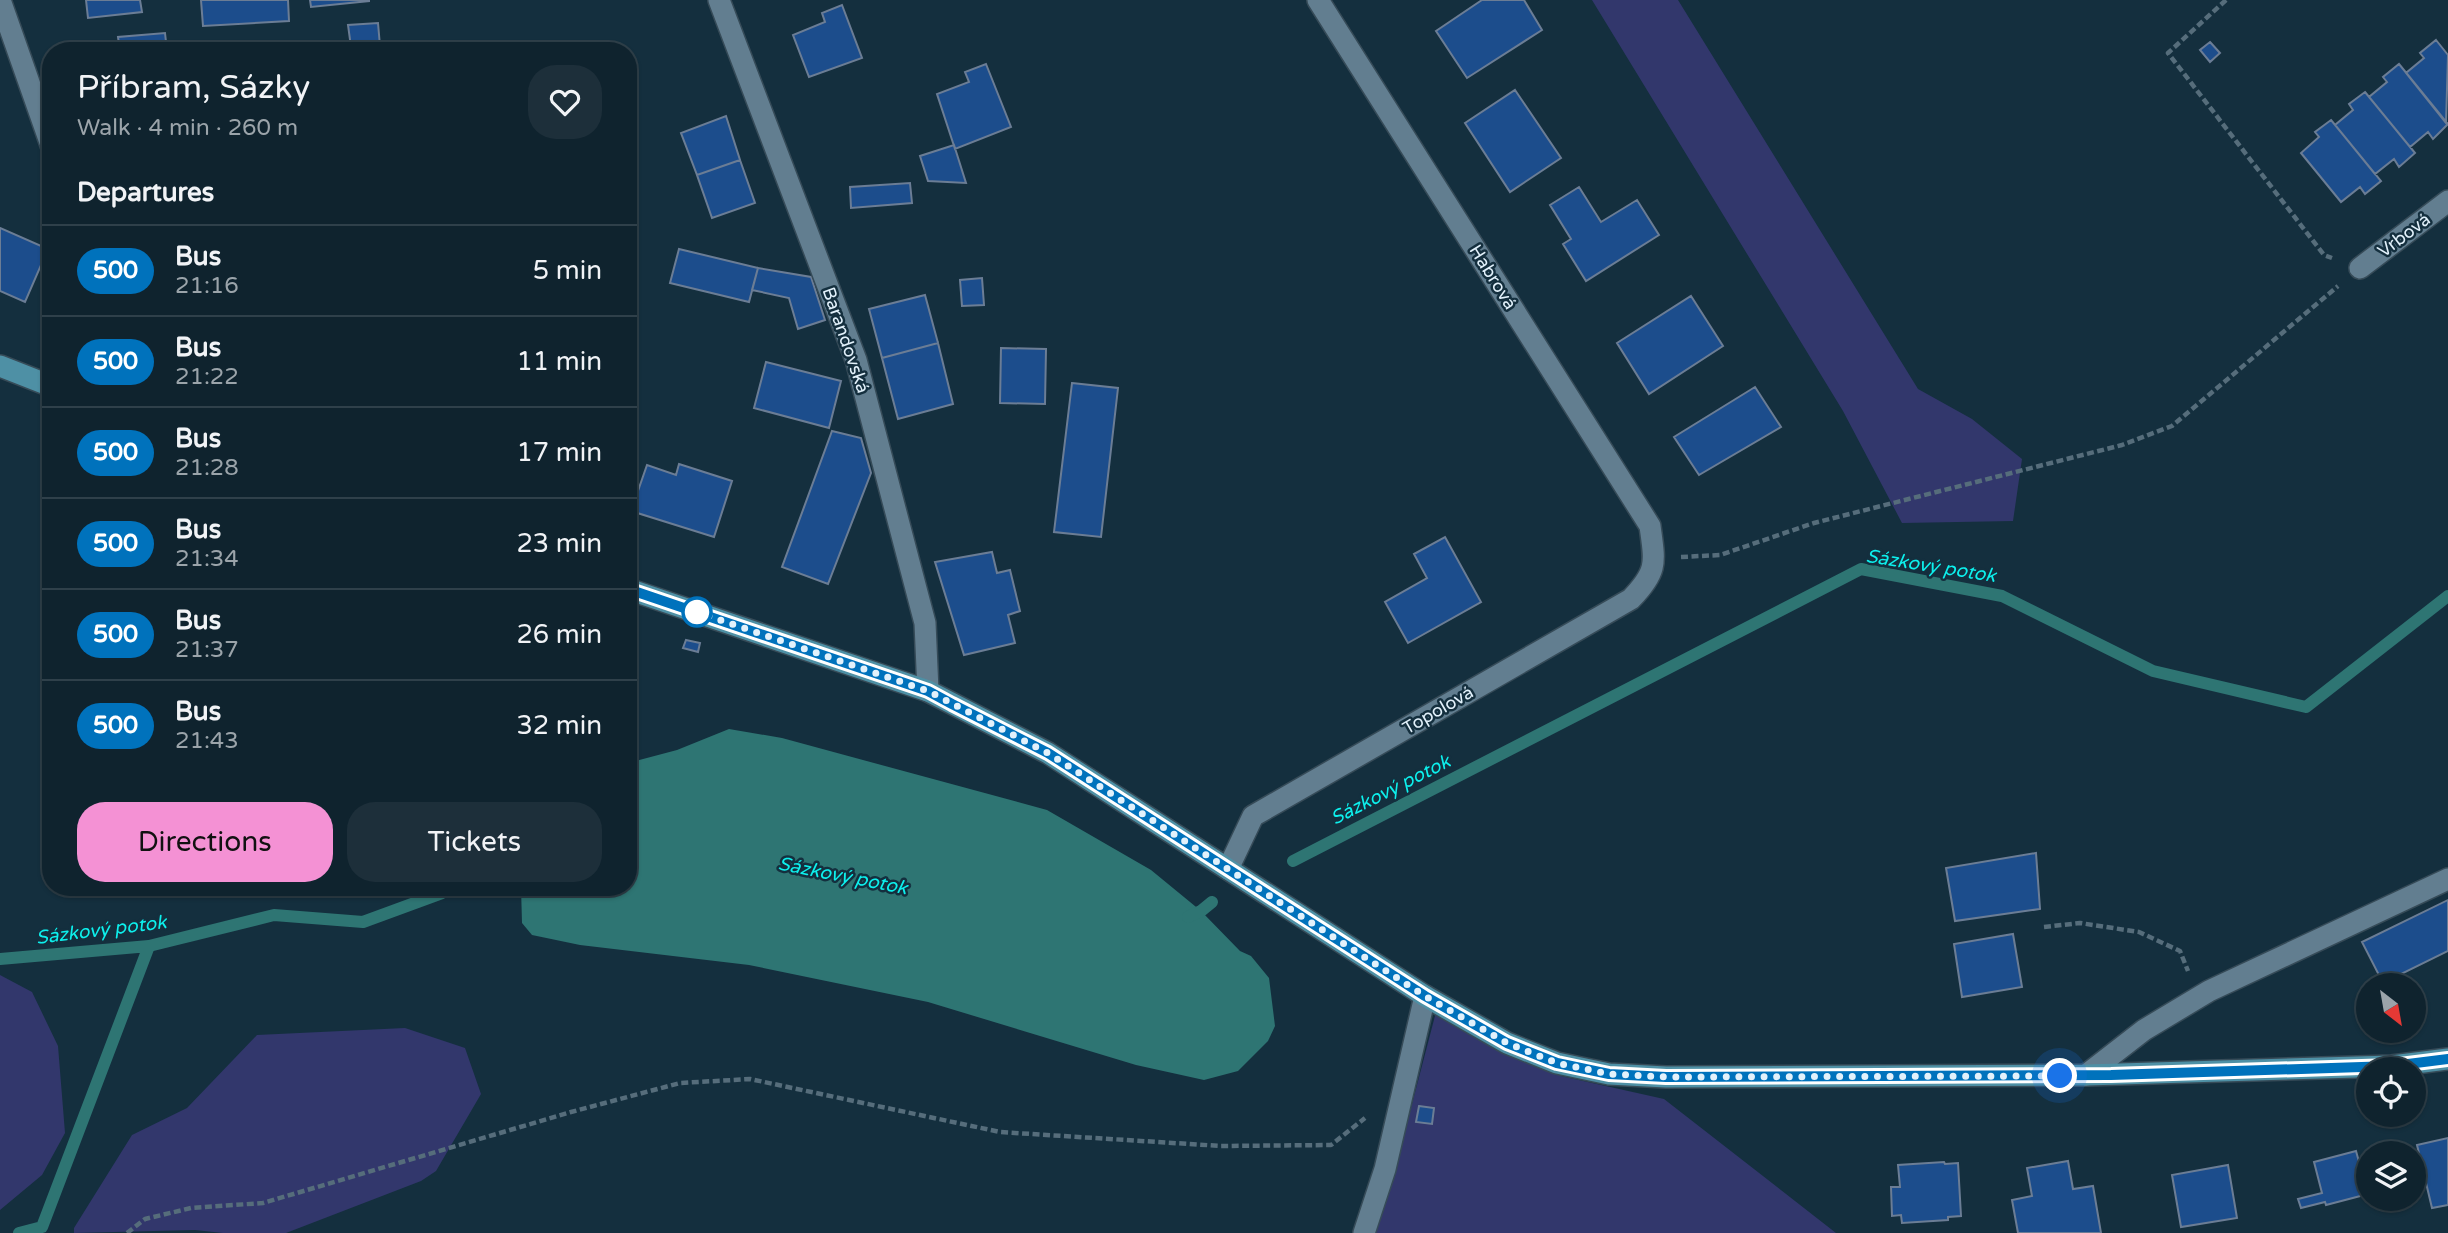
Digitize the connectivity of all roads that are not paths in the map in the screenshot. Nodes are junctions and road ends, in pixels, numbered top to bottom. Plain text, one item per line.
1 (0, 0) edge
2 (719, 0) edge
3 (1318, 0) edge
4 (42, 119) edge
5 (2448, 201) edge
6 (2360, 268) road end
7 (0, 366) edge
8 (42, 382) edge
9 (1655, 558) joint
10 (637, 592) edge
11 (928, 691) junction
12 (1228, 869) junction
13 (2448, 878) edge
14 (1425, 996) junction
15 (2448, 1059) edge
16 (2086, 1075) junction
17 (1364, 1233) edge

1 - 4 street
2 - 11 street, Barandovská
3 - 9 street, Habrová
5 - 6 street, Vrbová
7 - 8 street
9 - 12 street, Topolová
10 - 11 street
11 - 12 street
12 - 14 street
13 - 16 street
14 - 16 street
14 - 17 street
15 - 16 street

